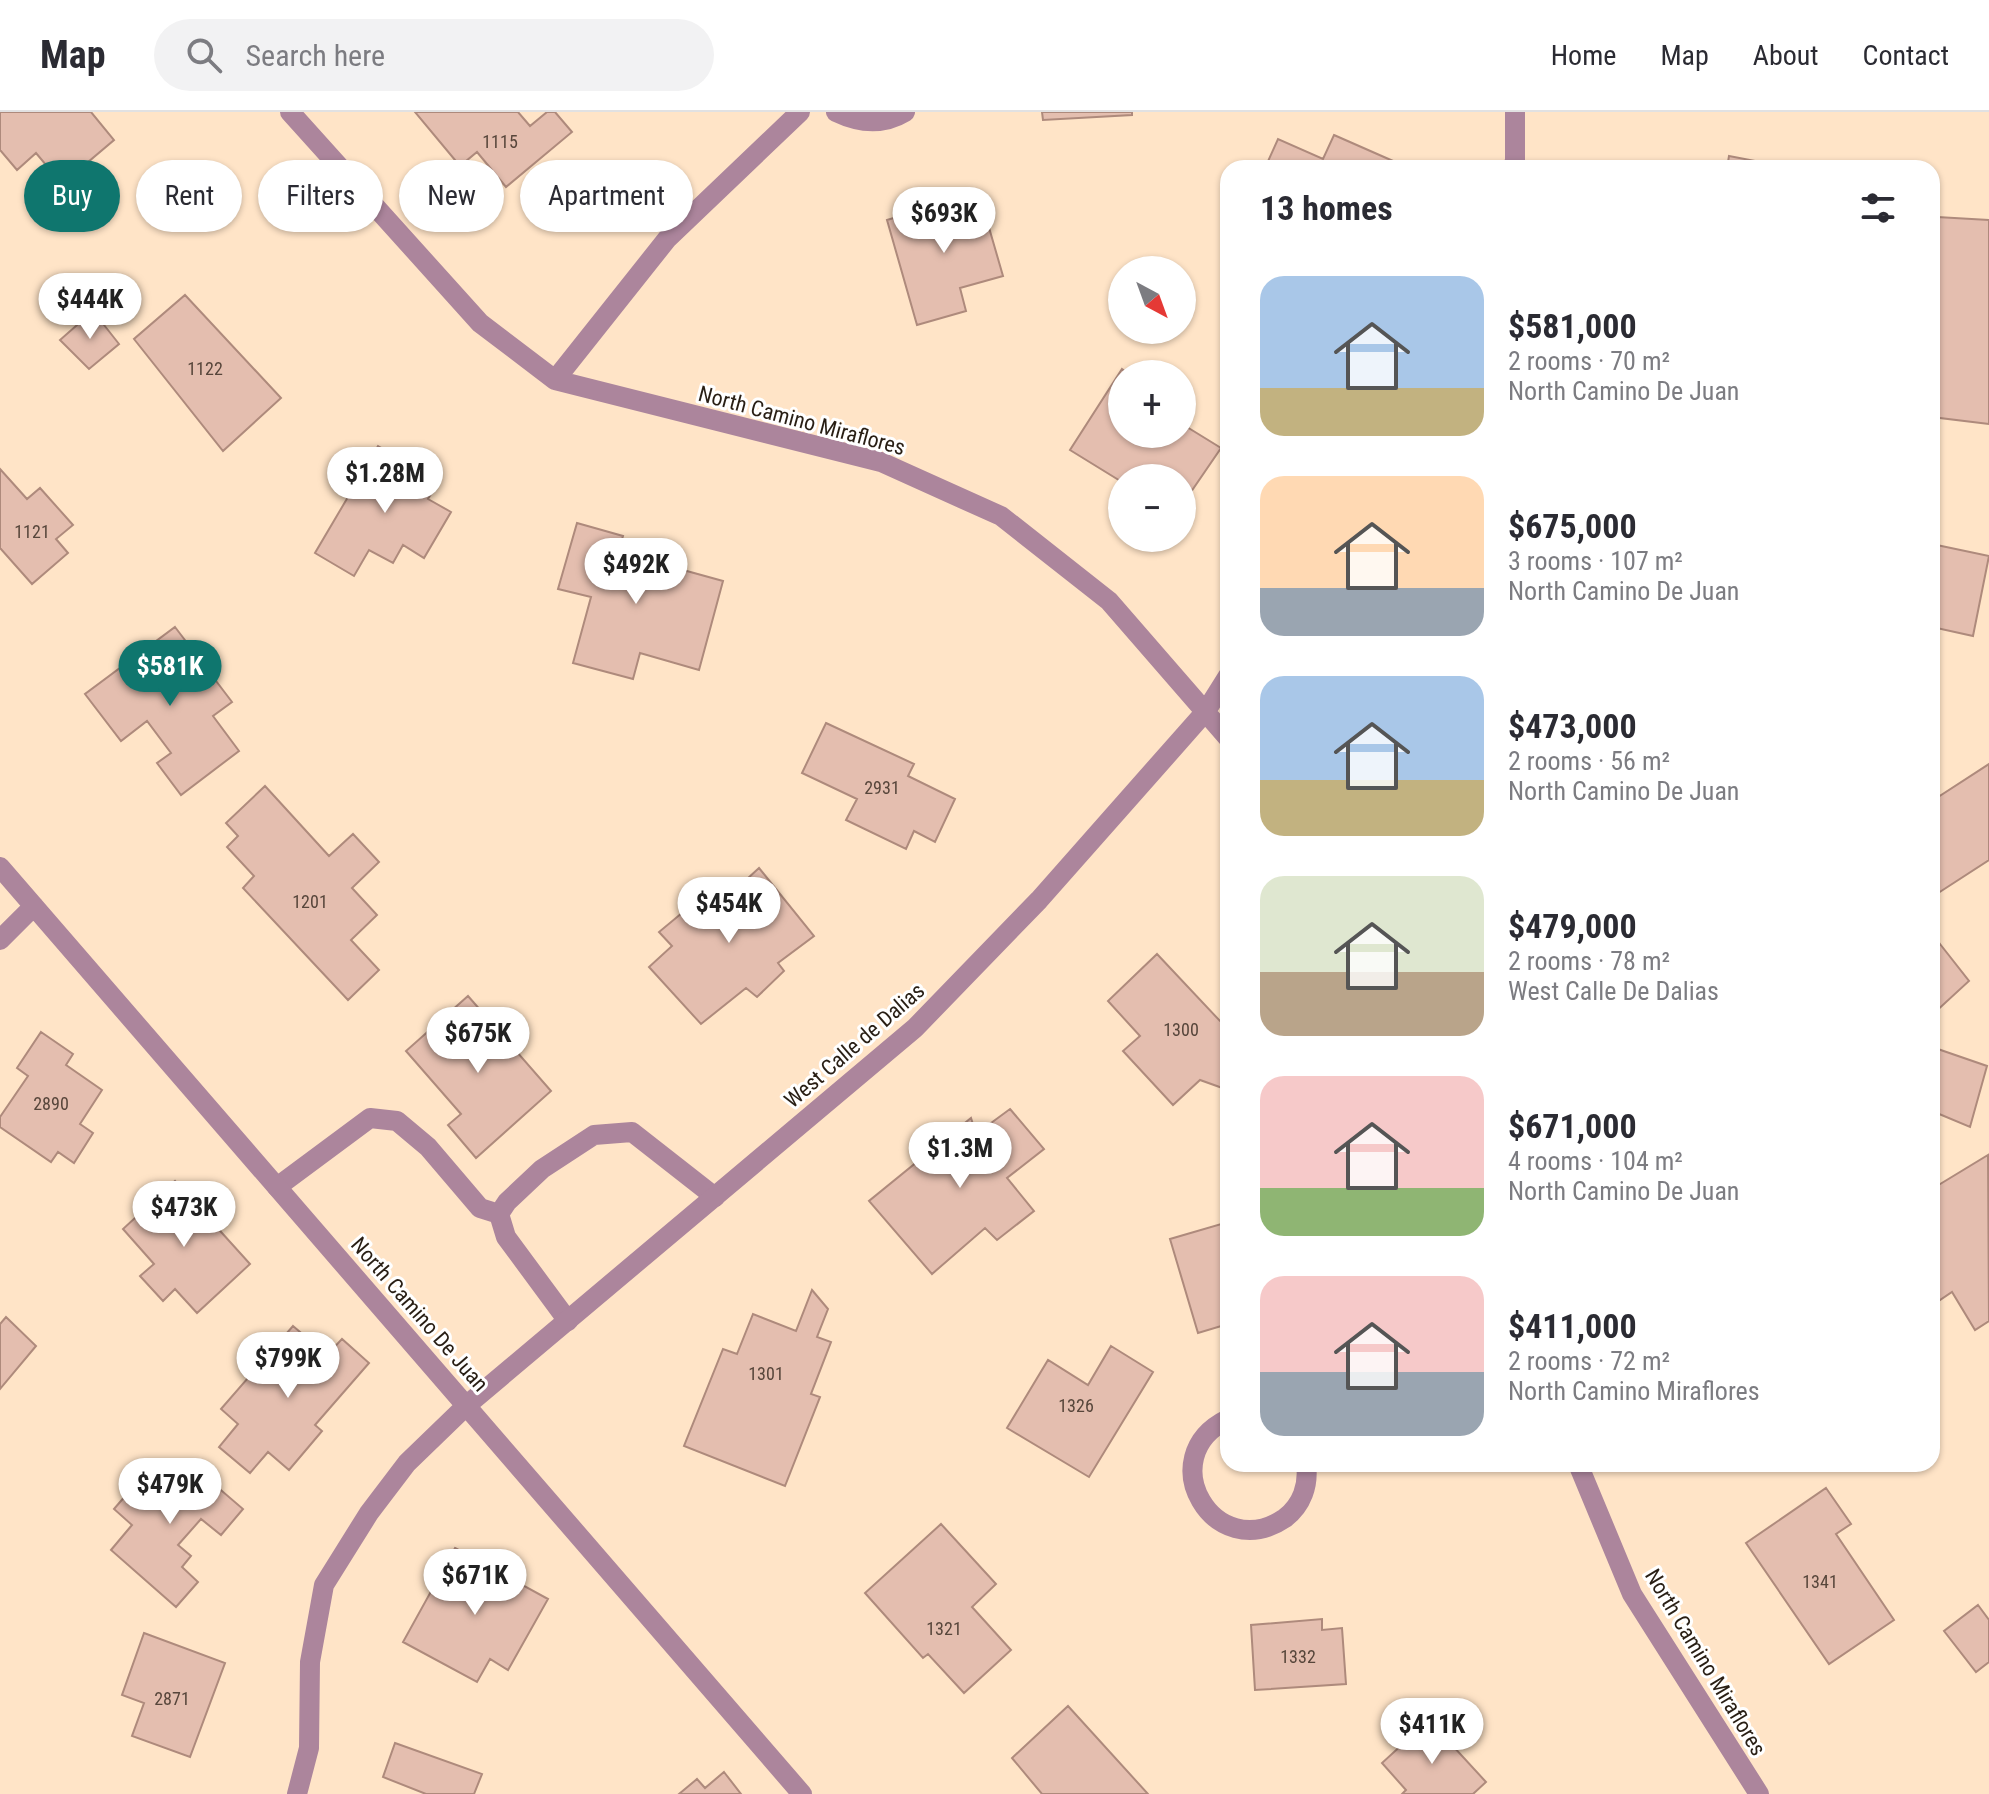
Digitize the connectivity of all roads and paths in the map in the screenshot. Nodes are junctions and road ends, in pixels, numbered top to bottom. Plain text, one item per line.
1 (800, 112) edge
2 (836, 112) edge
3 (905, 112) edge
4 (1515, 112) edge
5 (297, 114) edge
6 (1515, 160) edge
7 (555, 380) junction
8 (1220, 689) edge
9 (1206, 711) junction
10 (1220, 728) edge
11 (0, 867) edge
12 (34, 906) junction
13 (0, 940) edge
14 (277, 1187) junction
15 (715, 1197) junction
16 (499, 1214) junction
17 (568, 1321) junction
18 (467, 1405) junction
19 (1220, 1423) edge
20 (1307, 1472) edge
21 (1581, 1472) edge
22 (297, 1794) edge
23 (802, 1794) edge
24 (1759, 1794) edge

1 - 7 street
2 - 3 street
4 - 6 street
5 - 7 street, North Camino Miraflores
7 - 9 street, North Camino Miraflores
8 - 9 street, West Calle de Dalias
9 - 10 street, North Camino Miraflores
9 - 15 street, West Calle de Dalias
11 - 12 street, North Camino De Juan
12 - 13 street
12 - 14 street, North Camino De Juan
14 - 16 street
14 - 18 street, North Camino De Juan
15 - 16 street
15 - 17 street, West Calle de Dalias
16 - 17 street
17 - 18 street, West Calle de Dalias
18 - 22 street
18 - 23 street, North Camino De Juan
19 - 20 street
21 - 24 street, North Camino Miraflores

